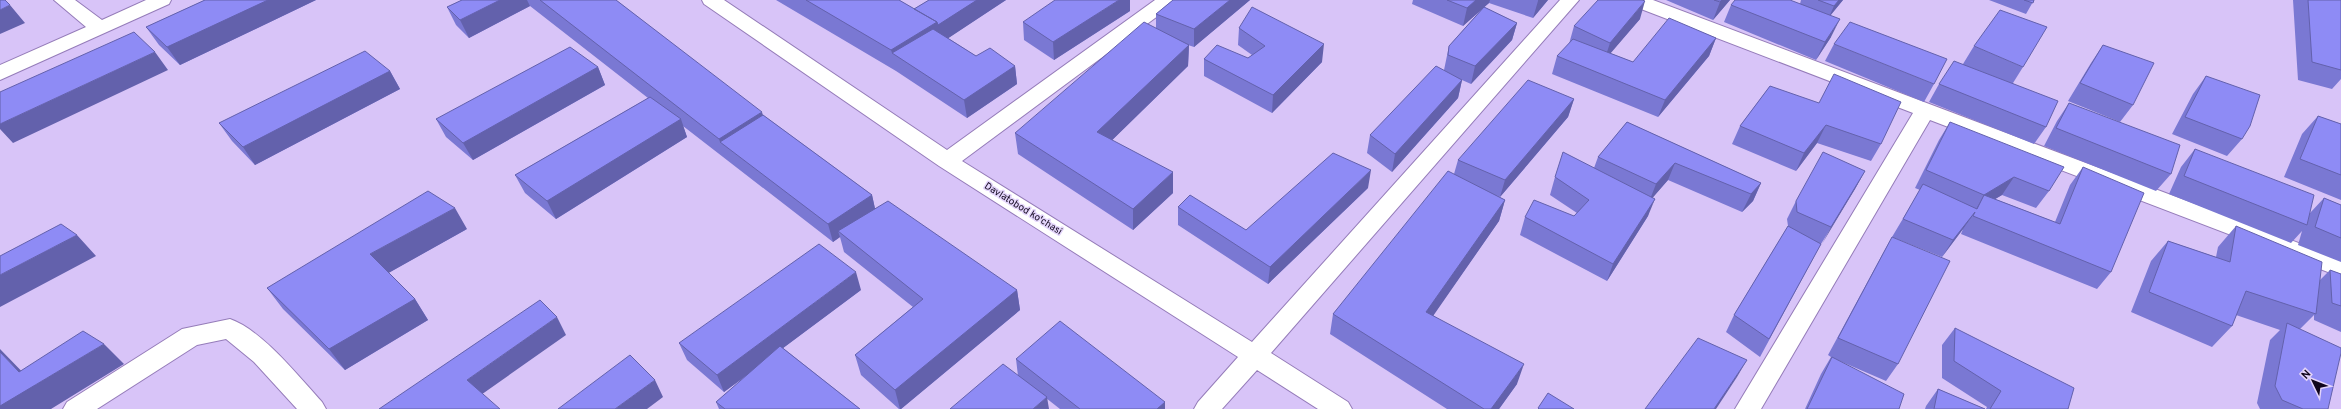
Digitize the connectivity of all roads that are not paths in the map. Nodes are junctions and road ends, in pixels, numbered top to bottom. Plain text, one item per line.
1 (63, 0) edge
2 (162, 0) edge
3 (712, 0) edge
4 (1167, 0) edge
5 (1570, 0) edge
6 (1635, 0) edge
7 (101, 28) junction
8 (0, 73) edge
9 (1925, 110) junction
10 (947, 161) junction
11 (2341, 268) edge
12 (1253, 355) junction
13 (76, 409) edge
14 (313, 409) edge
15 (1207, 409) edge
16 (1339, 409) edge
17 (1748, 409) edge

1 - 7 street
2 - 7 street
3 - 10 street, Davlatobod ko'chasi
4 - 10 street
5 - 12 street
6 - 9 street
7 - 8 street
9 - 11 street
9 - 17 street
10 - 12 street, Davlatobod ko'chasi
12 - 15 street
12 - 16 street, Davlatobod ko'chasi
13 - 14 street

